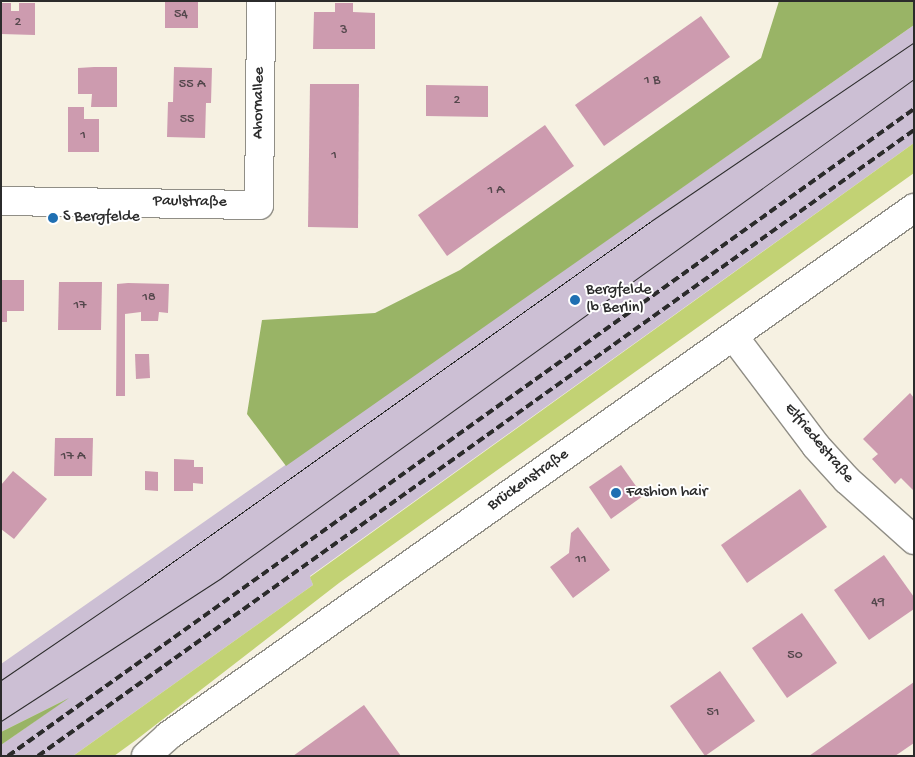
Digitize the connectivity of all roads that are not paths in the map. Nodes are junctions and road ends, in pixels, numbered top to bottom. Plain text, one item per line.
1 (261, 1) edge
2 (1, 201) edge
3 (259, 205) joint
4 (914, 208) edge
5 (734, 337) junction
6 (914, 540) edge
7 (146, 756) edge

1 - 3 street, Ahornallee
2 - 3 street, Paulstraße
4 - 5 street, Brückenstraße
5 - 6 street, Elfriedestraße
5 - 7 street, Brückenstraße

